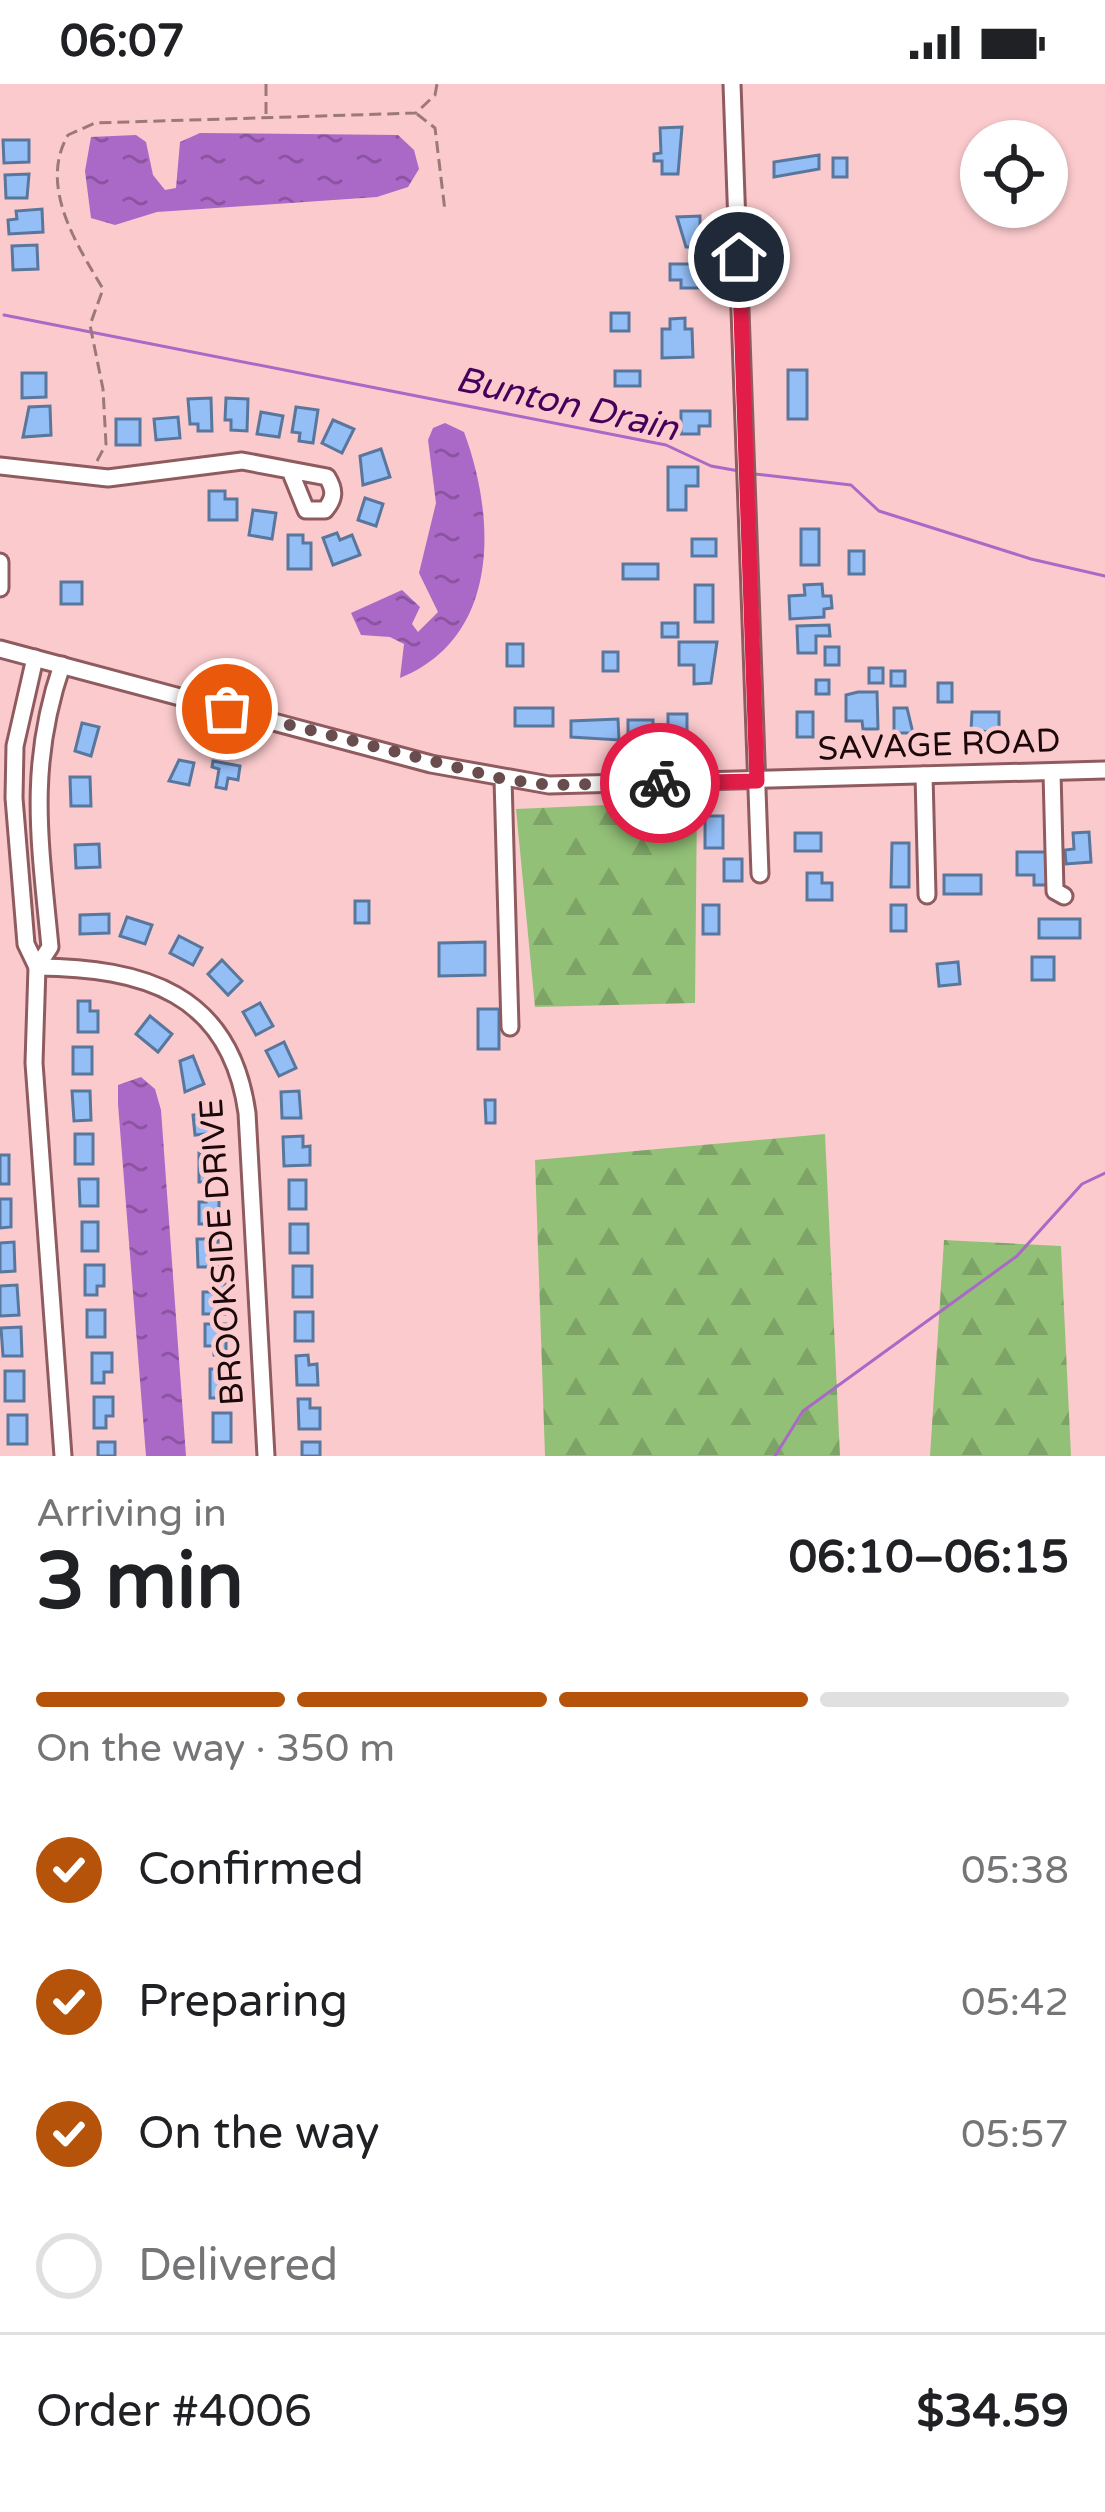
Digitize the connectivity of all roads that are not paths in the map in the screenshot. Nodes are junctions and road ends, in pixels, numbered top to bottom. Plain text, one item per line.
1 (732, 84) edge
2 (0, 466) edge
3 (291, 472) dead end
4 (0, 562) edge
5 (0, 588) edge
6 (0, 649) edge
7 (35, 658) junction
8 (62, 665) junction
9 (1105, 770) edge
10 (1052, 772) junction
11 (924, 776) junction
12 (503, 779) junction
13 (757, 781) junction
14 (14, 798) junction
15 (38, 798) junction
16 (760, 874) dead end
17 (927, 896) dead end
18 (1064, 896) dead end
19 (37, 968) junction
20 (510, 1027) dead end
21 (63, 1456) edge
22 (266, 1456) edge

1 - 13 street
2 - 3 street
4 - 5 street
6 - 7 street, SAVAGE ROAD
7 - 8 street, SAVAGE ROAD
7 - 14 street
8 - 12 street, SAVAGE ROAD
8 - 15 street
9 - 10 street, SAVAGE ROAD
10 - 11 street, SAVAGE ROAD
10 - 18 street
11 - 13 street, SAVAGE ROAD
11 - 17 street
12 - 13 street, SAVAGE ROAD
12 - 20 street
13 - 16 street
14 - 15 street
14 - 19 street
15 - 19 street
19 - 21 street
19 - 22 street, BROOKSIDE DRIVE

